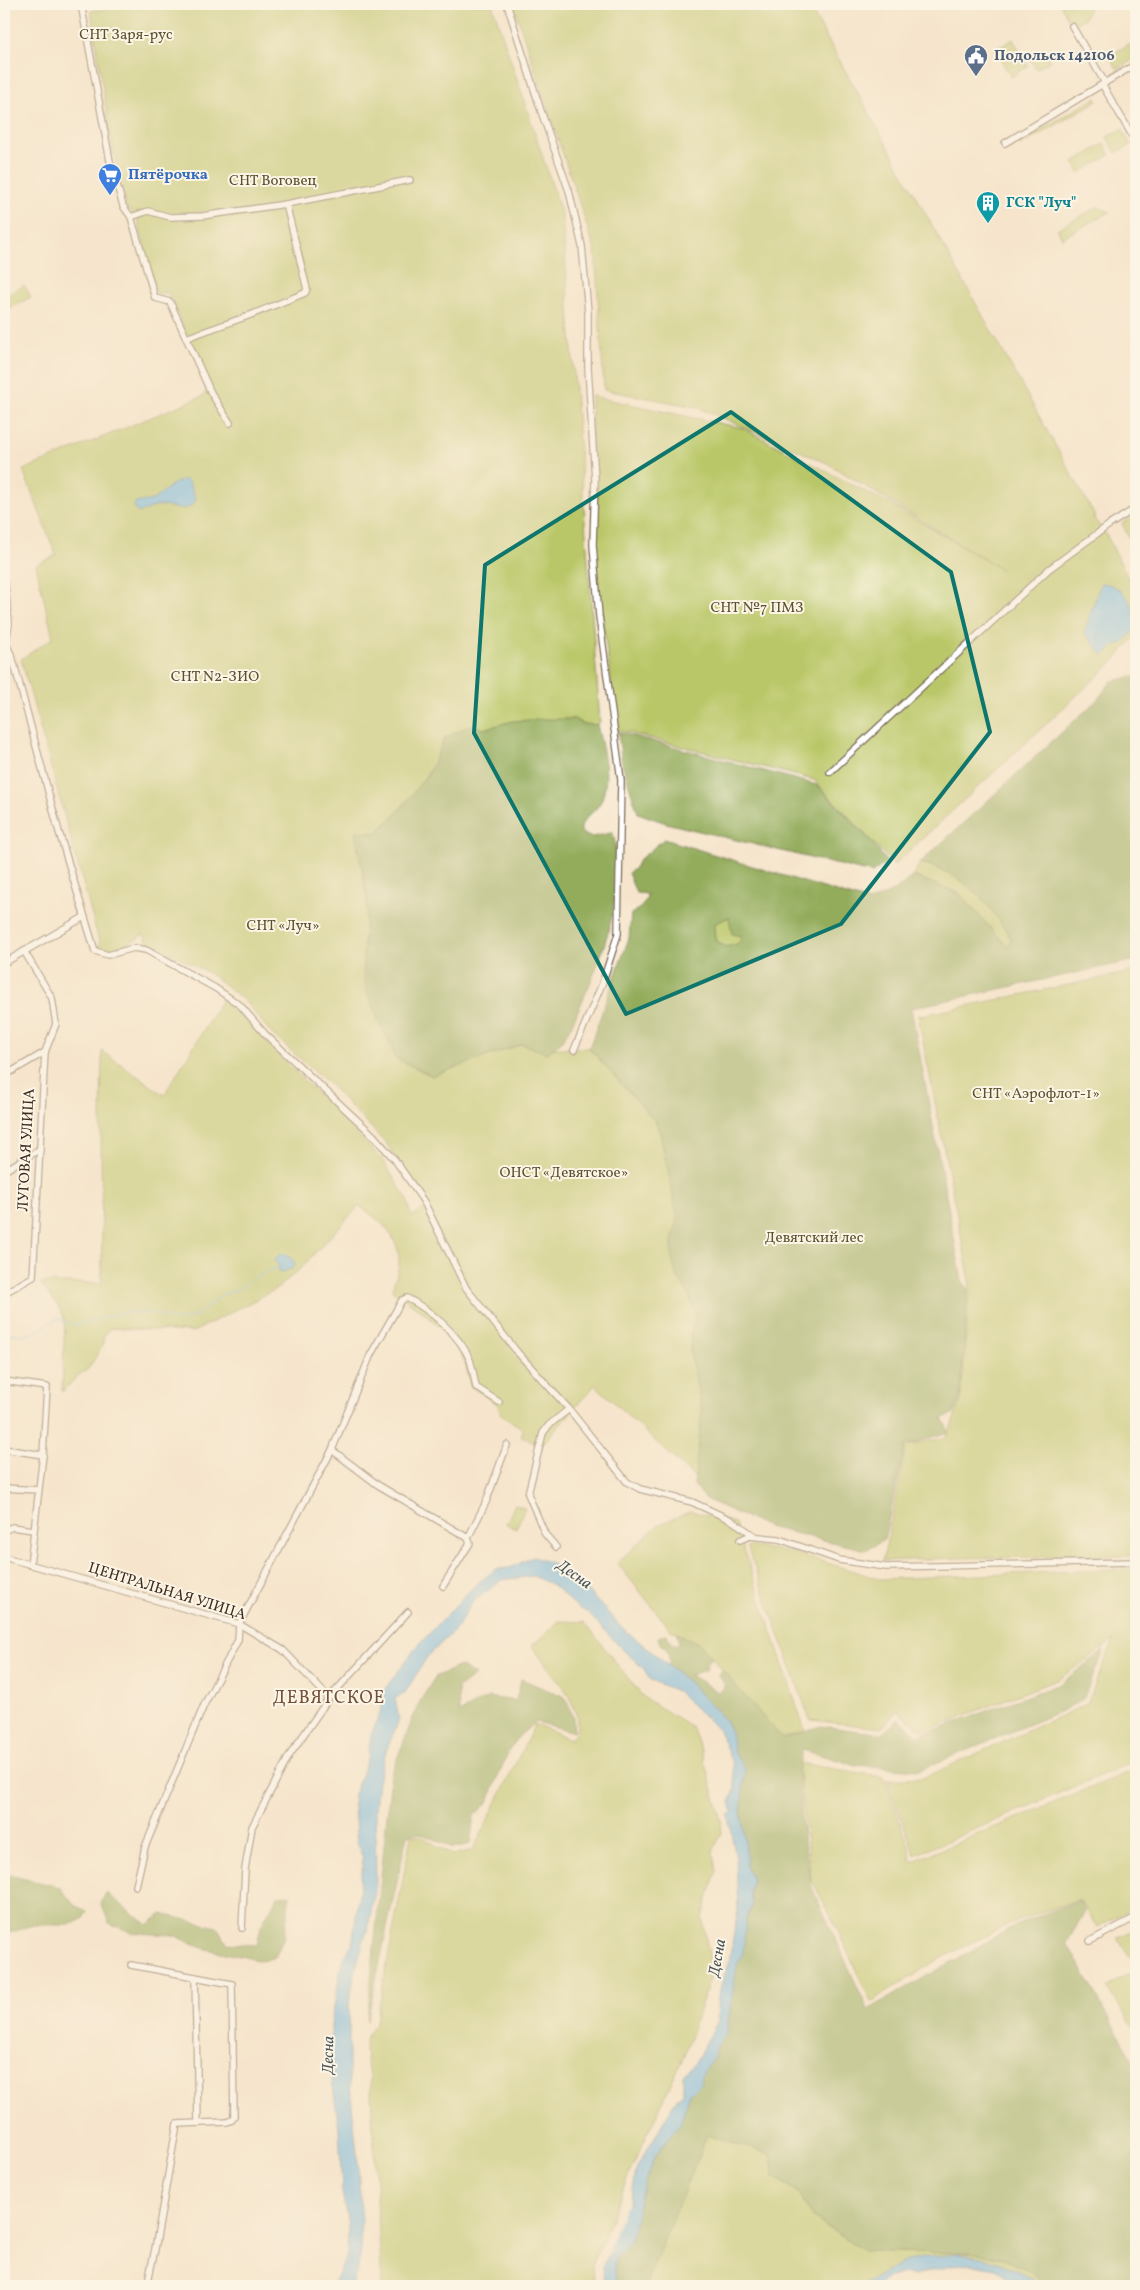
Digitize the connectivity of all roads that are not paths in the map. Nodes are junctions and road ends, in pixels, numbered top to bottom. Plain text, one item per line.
1 (82, 4) edge
2 (507, 4) edge
3 (1072, 26) dead end
4 (1136, 64) edge
5 (1104, 84) junction
6 (1136, 142) edge
7 (1005, 143) dead end
8 (410, 180) dead end
9 (286, 204) junction
10 (131, 217) junction
11 (186, 338) junction
12 (230, 423) dead end
13 (1136, 508) edge
14 (4, 585) edge
15 (5, 644) edge
16 (830, 772) dead end
17 (84, 917) junction
18 (24, 951) junction
19 (4, 963) edge
20 (574, 1050) dead end
21 (45, 1052) junction
22 (4, 1076) edge
23 (40, 1149) junction
24 (4, 1171) edge
25 (4, 1293) edge
26 (4, 1381) edge
27 (499, 1402) dead end
28 (569, 1409) junction
29 (507, 1445) dead end
30 (4, 1449) edge
31 (332, 1450) junction
32 (42, 1454) junction
33 (4, 1488) edge
34 (38, 1490) junction
35 (33, 1530) junction
36 (4, 1531) edge
37 (755, 1536) junction
38 (468, 1538) junction
39 (740, 1540) dead end
40 (556, 1547) dead end
41 (4, 1557) edge
42 (1136, 1562) edge
43 (30, 1565) junction
44 (443, 1586) dead end
45 (408, 1612) dead end
46 (239, 1624) junction
47 (329, 1698) junction
48 (136, 1886) dead end
49 (1136, 1917) edge
50 (242, 1928) dead end
51 (1090, 1941) dead end
52 (131, 1965) dead end
53 (194, 1977) junction
54 (198, 2123) junction
55 (147, 2286) edge

1 - 10 street
2 - 20 street
3 - 5 street
4 - 5 street
5 - 6 street
5 - 7 street
8 - 9 street
9 - 10 street
9 - 11 street
10 - 11 street
11 - 12 street
13 - 16 street
14 - 15 main road
15 - 17 street
17 - 18 street
17 - 28 street
18 - 19 street
18 - 21 street, ЛУГОВАЯ УЛИЦА
21 - 22 street
21 - 23 street, ЛУГОВАЯ УЛИЦА
23 - 24 street
23 - 25 street, ЛУГОВАЯ УЛИЦА
26 - 32 street
27 - 31 street
28 - 37 street
28 - 40 street
29 - 38 street
30 - 32 street
31 - 38 street
31 - 46 street
32 - 34 street
33 - 34 street
34 - 35 street
35 - 36 street
35 - 43 street
37 - 39 street
37 - 42 street
38 - 44 street
41 - 43 street, ЦЕНТРАЛЬНАЯ УЛИЦА
43 - 46 street, ЦЕНТРАЛЬНАЯ УЛИЦА
45 - 47 street
46 - 47 street, ЦЕНТРАЛЬНАЯ УЛИЦА
46 - 48 street
47 - 50 street
49 - 51 street
52 - 53 street
53 - 54 street
53 - 54 street
54 - 55 street

